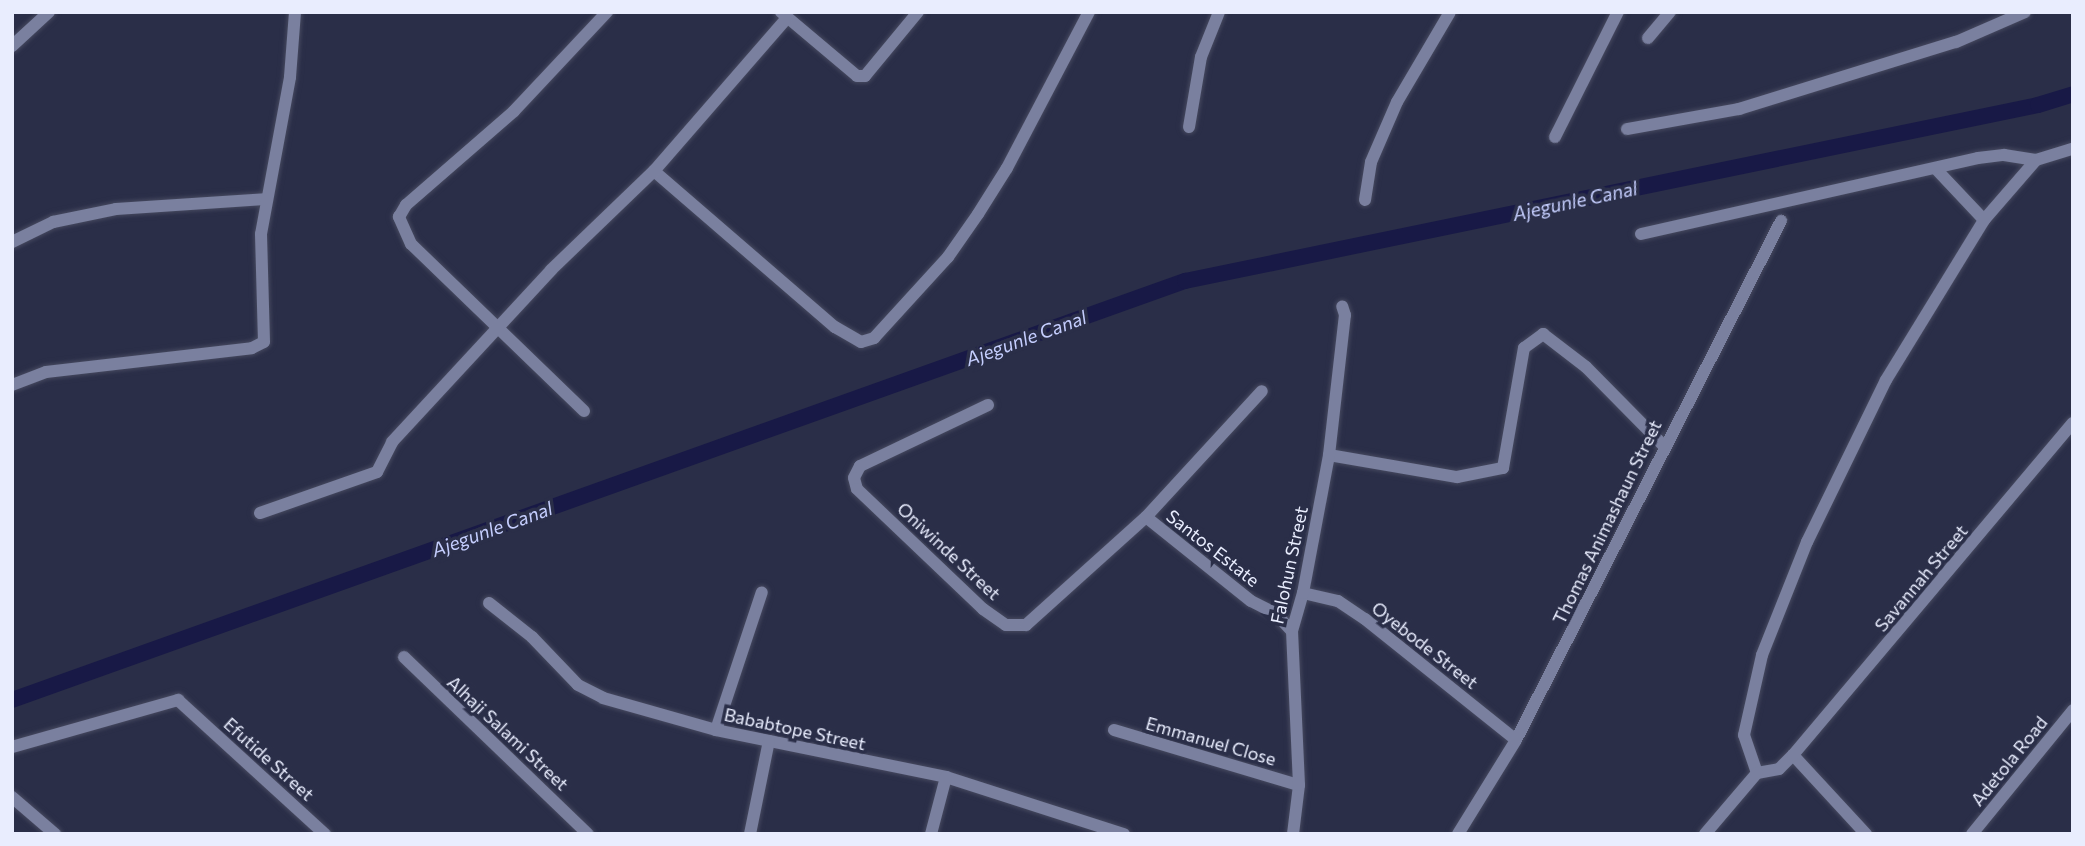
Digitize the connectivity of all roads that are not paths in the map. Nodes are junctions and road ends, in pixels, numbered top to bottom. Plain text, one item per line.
1 (49, 12) edge
2 (295, 12) edge
3 (607, 12) edge
4 (918, 12) edge
5 (1089, 12) edge
6 (1219, 12) edge
7 (1450, 12) edge
8 (1618, 12) edge
9 (1670, 12) edge
10 (2025, 12) edge
11 (784, 15) edge
12 (1648, 38) dead end
13 (12, 46) edge
14 (1189, 127) dead end
15 (1628, 129) dead end
16 (1555, 137) dead end
17 (2073, 149) edge
18 (2036, 160) junction
19 (1936, 169) junction
20 (654, 171) junction
21 (265, 199) junction
22 (1365, 200) dead end
23 (1984, 220) junction
24 (1782, 221) dead end
25 (1641, 234) dead end
26 (12, 242) edge
27 (1342, 306) dead end
28 (496, 328) junction
29 (12, 385) edge
30 (1262, 391) dead end
31 (988, 405) dead end
32 (584, 411) dead end
33 (2073, 423) edge
34 (1664, 446) junction
35 (1329, 455) junction
36 (260, 513) dead end
37 (1146, 517) junction
38 (762, 592) dead end
39 (1303, 593) junction
40 (489, 603) dead end
41 (1292, 631) junction
42 (404, 657) dead end
43 (2073, 710) edge
44 (716, 730) junction
45 (1114, 730) dead end
46 (1516, 740) junction
47 (769, 741) junction
48 (12, 747) edge
49 (1793, 755) junction
50 (1757, 773) junction
51 (946, 777) junction
52 (1299, 785) junction
53 (12, 797) edge
54 (1105, 831) edge
55 (55, 834) edge
56 (325, 834) edge
57 (588, 834) edge
58 (750, 834) edge
59 (931, 834) edge
60 (1124, 834) edge
61 (1293, 834) edge
62 (1458, 834) edge
63 (1705, 834) edge
64 (1866, 834) edge
65 (1972, 834) edge

1 - 13 street
2 - 21 street
3 - 28 street
4 - 11 street
5 - 20 street
6 - 14 street
7 - 22 street
8 - 16 street
9 - 12 street
10 - 15 street
11 - 20 street
17 - 18 street
18 - 19 street
18 - 23 street
19 - 23 street
19 - 25 street
20 - 28 street
21 - 26 street
21 - 29 street
23 - 50 street
24 - 34 street, Thomas Animashaun Street
27 - 35 street, Falohun Street
28 - 32 street
28 - 36 street
30 - 37 street, Oniwinde Street
31 - 37 street, Oniwinde Street
33 - 49 street, Savannah Street
34 - 35 street
34 - 46 street, Thomas Animashaun Street
35 - 39 street, Falohun Street
37 - 41 street, Santos Estate
38 - 44 street
39 - 41 street, Falohun Street
39 - 46 street, Oyebode Street
40 - 44 street, Bababtope Street
41 - 52 street, Falohun Street
42 - 57 street, Alhaji Salami Street
43 - 65 street, Adetola Road
44 - 47 street, Bababtope Street
45 - 52 street, Emmanuel Close
46 - 62 street, Thomas Animashaun Street
47 - 51 street, Bababtope Street
47 - 58 street
48 - 56 street, Efutide Street
49 - 50 street, Savannah Street
49 - 64 street
50 - 63 street
51 - 54 street, Bababtope Street
51 - 59 street
52 - 61 street, Falohun Street
53 - 55 street
54 - 60 street, Bababtope Street

